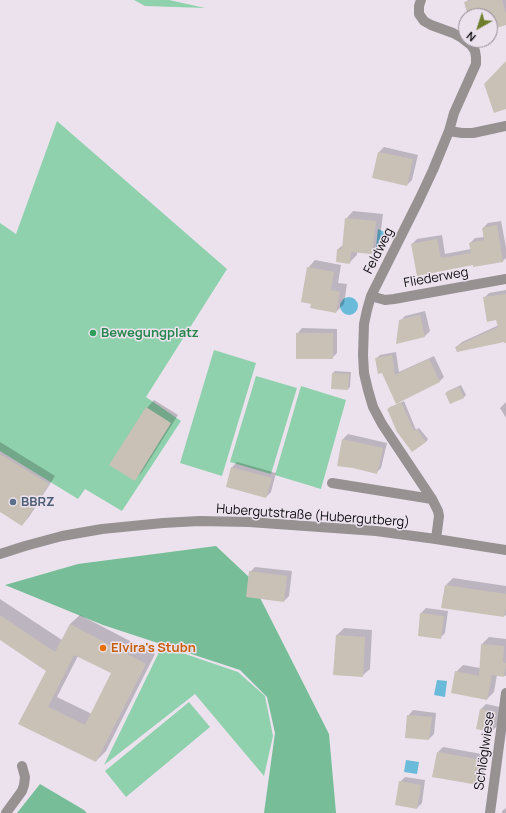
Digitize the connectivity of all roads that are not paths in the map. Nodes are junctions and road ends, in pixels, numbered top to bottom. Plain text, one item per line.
1 (421, 0) edge
2 (506, 126) edge
3 (449, 131) junction
4 (506, 279) edge
5 (371, 296) junction
6 (332, 483) dead end
7 (432, 499) junction
8 (436, 539) junction
9 (506, 550) edge
10 (0, 554) edge
11 (506, 693) edge
12 (22, 766) dead end
13 (6, 813) edge
14 (490, 813) edge

1 - 3 street, Feldweg
2 - 3 street
3 - 5 street, Feldweg
4 - 5 street, Fliederweg
5 - 7 street, Feldweg
6 - 7 street
7 - 8 street, Feldweg
8 - 9 street, Hubergutstraße (Hubergutberg)
8 - 10 street, Hubergutstraße (Hubergutberg)
11 - 14 street, Schlöglwiese
12 - 13 street

